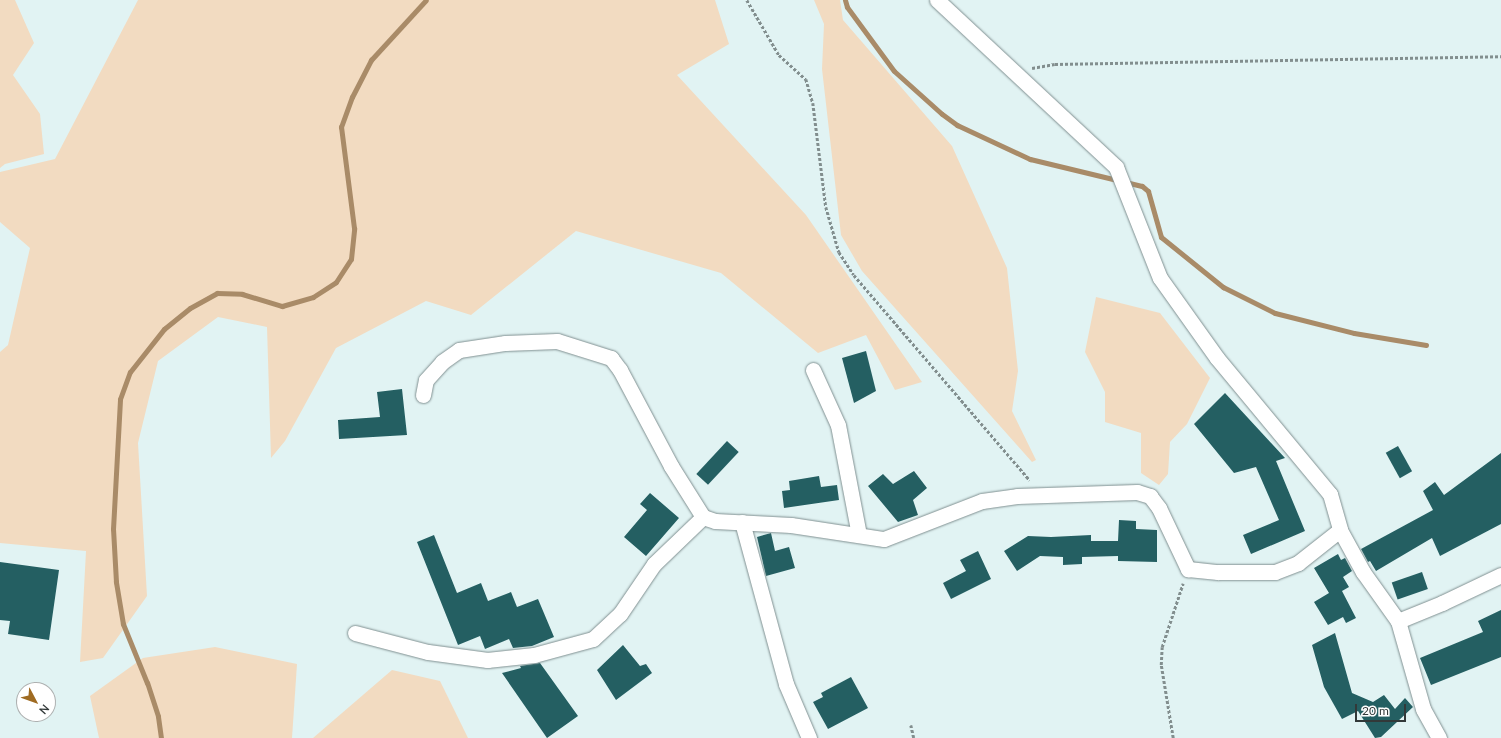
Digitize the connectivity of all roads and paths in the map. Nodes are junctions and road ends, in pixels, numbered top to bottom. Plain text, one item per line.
1 (747, 0) edge
2 (938, 0) edge
3 (1501, 56) edge
4 (1016, 72) junction
5 (813, 370) dead end
6 (423, 395) dead end
7 (1043, 496) junction
8 (703, 517) junction
9 (742, 522) junction
10 (1340, 530) junction
11 (859, 535) junction
12 (1188, 569) junction
13 (1501, 575) edge
14 (1398, 621) junction
15 (355, 633) dead end
16 (912, 725) dead end
17 (809, 738) edge
18 (914, 738) edge
19 (1173, 738) edge
20 (1439, 738) edge

1 - 7 path
2 - 4 street
3 - 4 path
4 - 10 street
5 - 11 street
6 - 8 street
7 - 11 street
7 - 12 street
8 - 9 street
8 - 15 street
9 - 11 street
9 - 17 street
10 - 12 street
10 - 14 street
12 - 19 path
13 - 14 street
14 - 20 street
16 - 18 path

